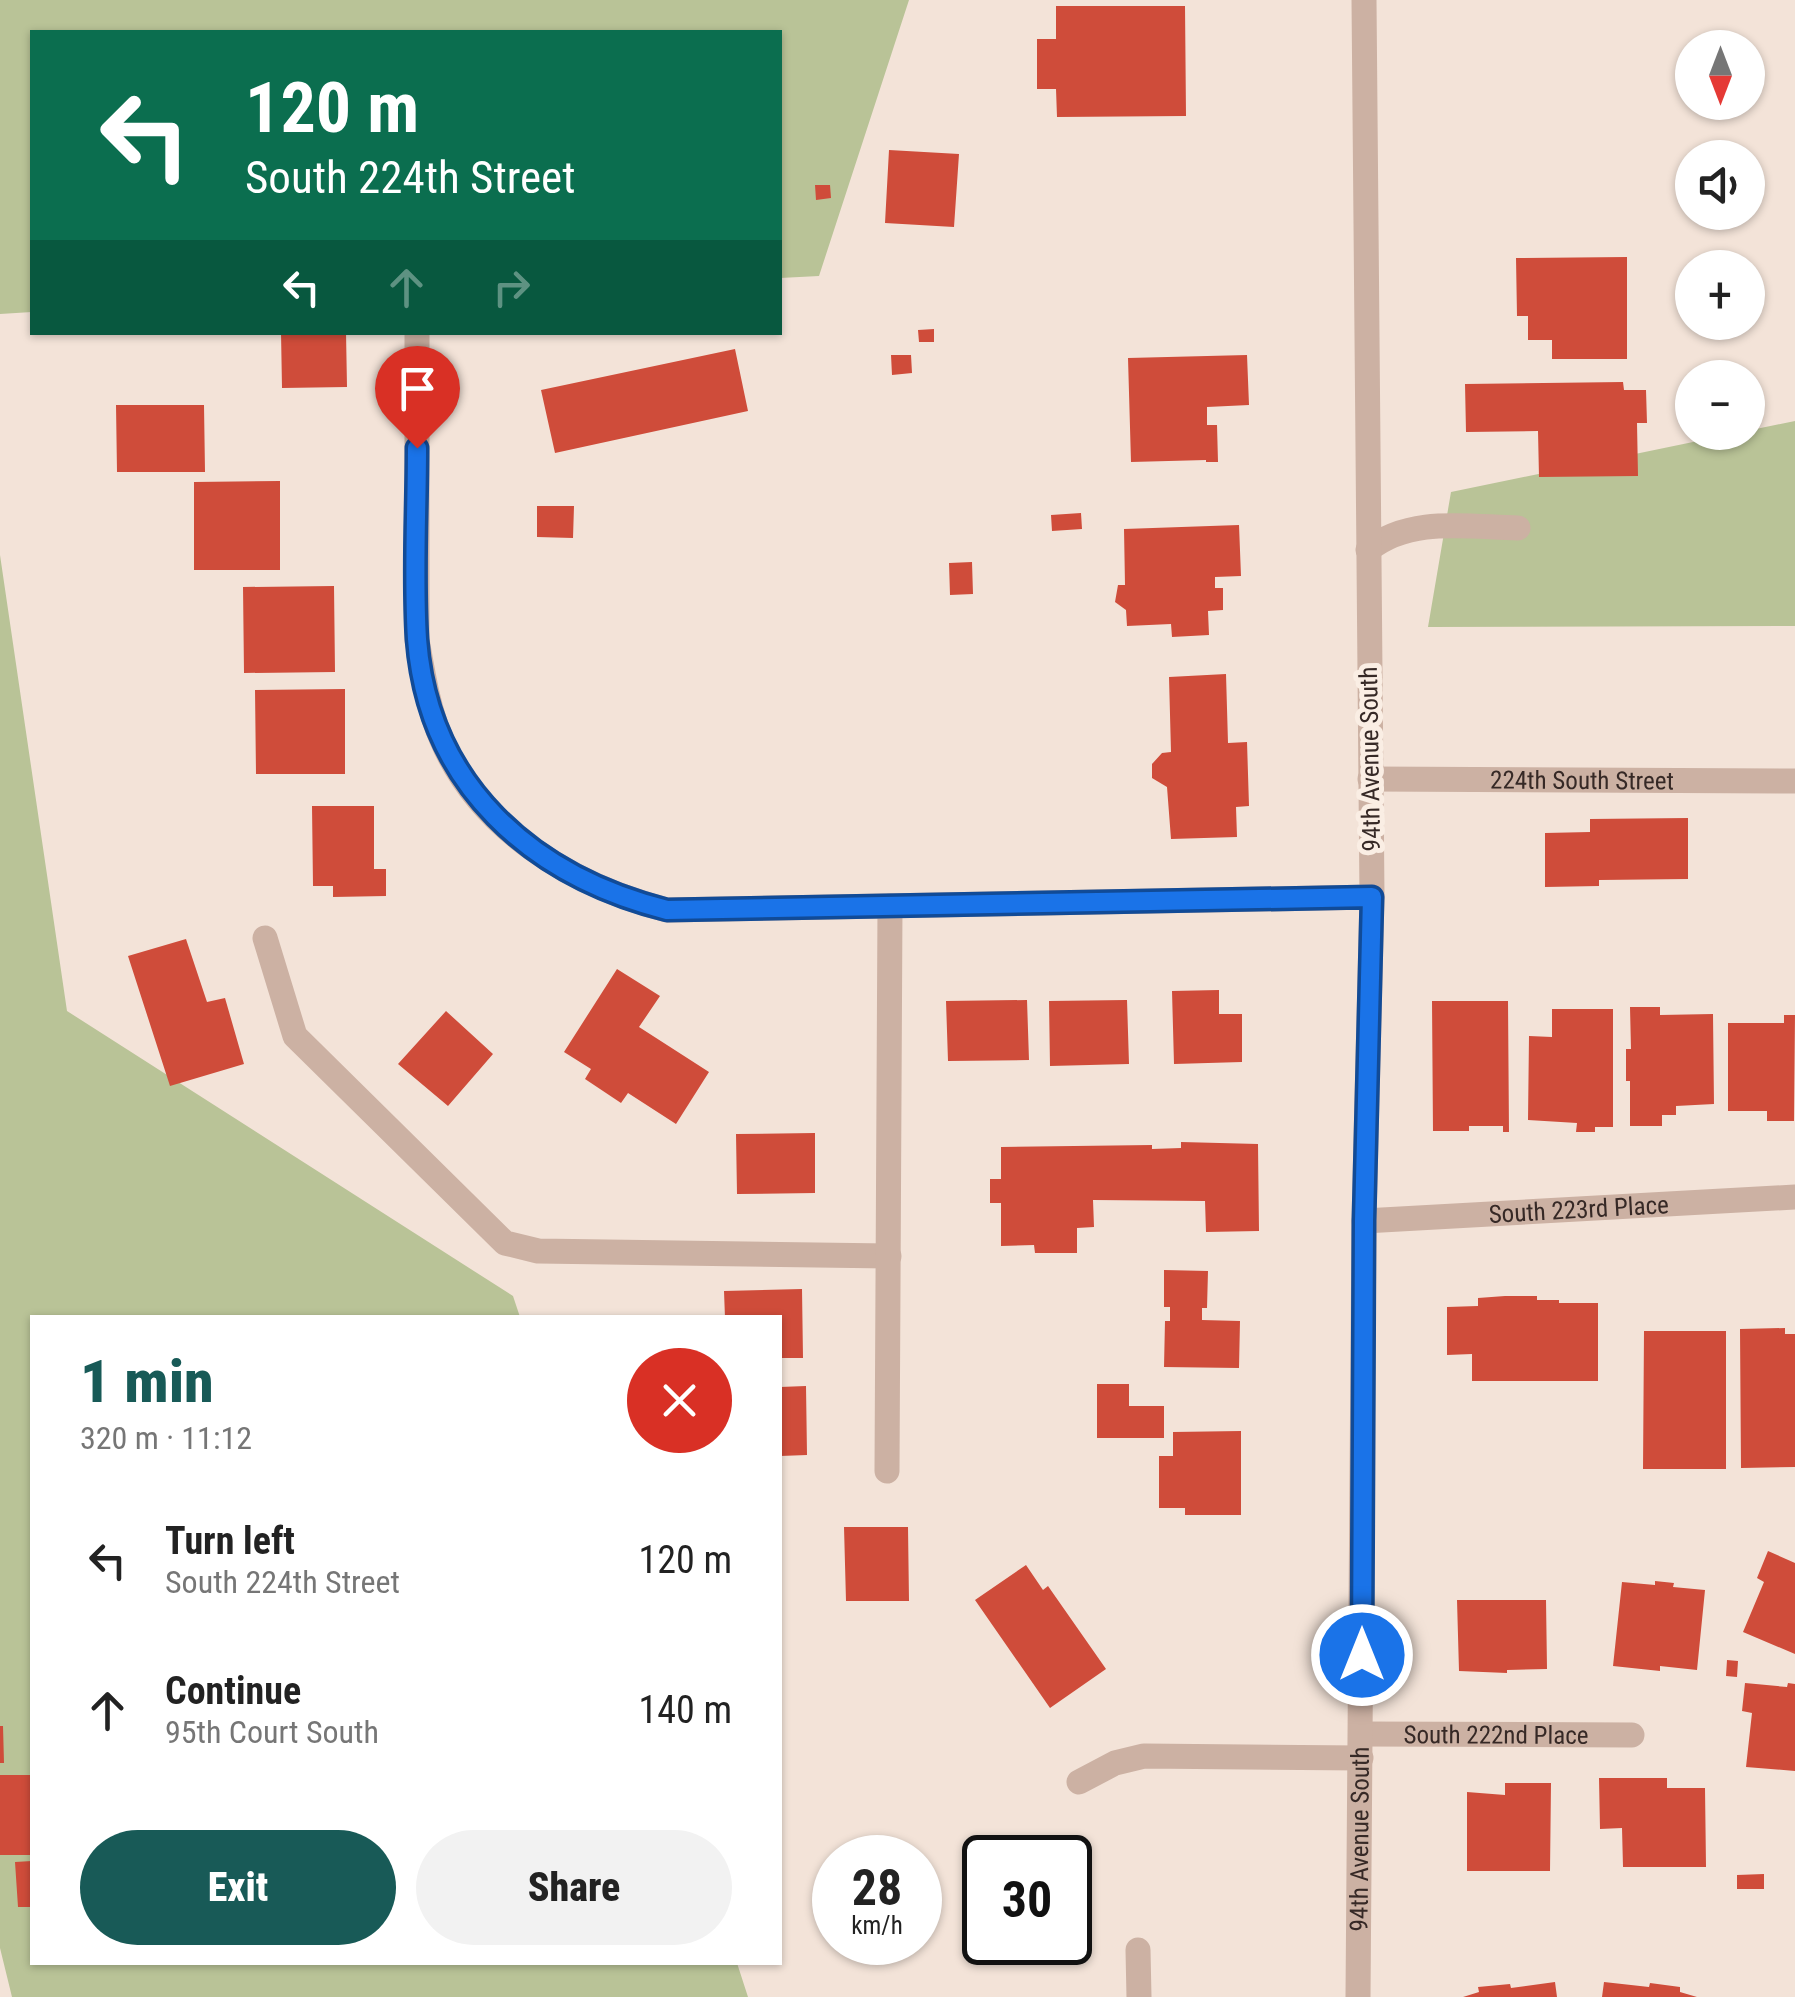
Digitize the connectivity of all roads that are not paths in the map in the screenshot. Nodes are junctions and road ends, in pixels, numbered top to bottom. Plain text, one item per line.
1 (1364, 0) edge
2 (417, 335) edge
3 (1518, 528) dead end
4 (1368, 550) junction
5 (1370, 780) junction
6 (1795, 780) edge
7 (1372, 897) junction
8 (890, 906) junction
9 (264, 938) dead end
10 (1795, 1197) edge
11 (1364, 1221) junction
12 (889, 1256) junction
13 (888, 1471) dead end
14 (1632, 1735) dead end
15 (1361, 1746) junction
16 (1079, 1782) dead end
17 (1138, 1950) dead end
18 (1139, 1997) edge
19 (1358, 1997) edge

1 - 4 street, 94th Avenue South
2 - 8 street
3 - 4 street
4 - 5 street, 94th Avenue South
5 - 6 street, 224th South Street
5 - 7 street, 94th Avenue South
7 - 8 street
7 - 11 street, 94th Avenue South
8 - 12 street
9 - 12 street
10 - 11 street, South 223rd Place
11 - 15 street, 94th Avenue South
12 - 13 street
14 - 15 street, South 222nd Place
15 - 16 street, South 222nd Place
15 - 19 street, 94th Avenue South
17 - 18 street

